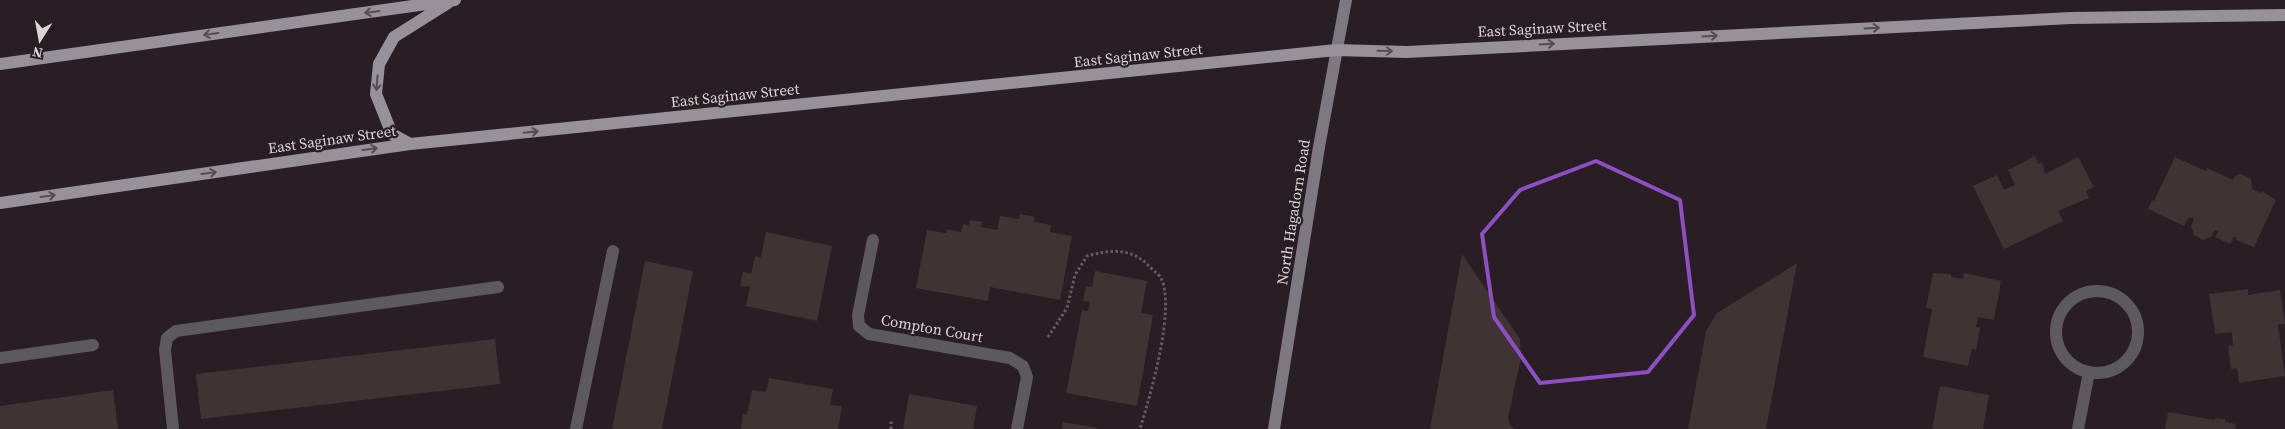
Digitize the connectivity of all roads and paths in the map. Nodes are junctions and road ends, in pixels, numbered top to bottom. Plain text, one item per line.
1 (454, 0) edge
2 (1346, 0) edge
3 (2285, 15) edge
4 (1336, 50) junction
5 (0, 64) edge
6 (410, 144) junction
7 (0, 203) edge
8 (873, 240) dead end
9 (613, 251) dead end
10 (498, 287) dead end
11 (1048, 337) dead end
12 (92, 346) dead end
13 (0, 358) edge
14 (2089, 372) junction
15 (891, 419) dead end
16 (173, 429) edge
17 (576, 429) edge
18 (890, 429) edge
19 (1017, 429) edge
20 (1140, 429) edge
21 (1274, 429) edge
22 (2078, 429) edge

1 -> 5 main road
1 -> 6 main road
2 - 4 street, North Hagadorn Road
4 -> 3 main road, East Saginaw Street
6 -> 4 main road, East Saginaw Street
4 - 21 street, North Hagadorn Road
7 -> 6 main road, East Saginaw Street
8 - 19 street, Compton Court
9 - 17 street
10 - 16 street
11 - 20 path
12 - 13 street
14 - 14 street
14 - 22 street
15 - 18 path

